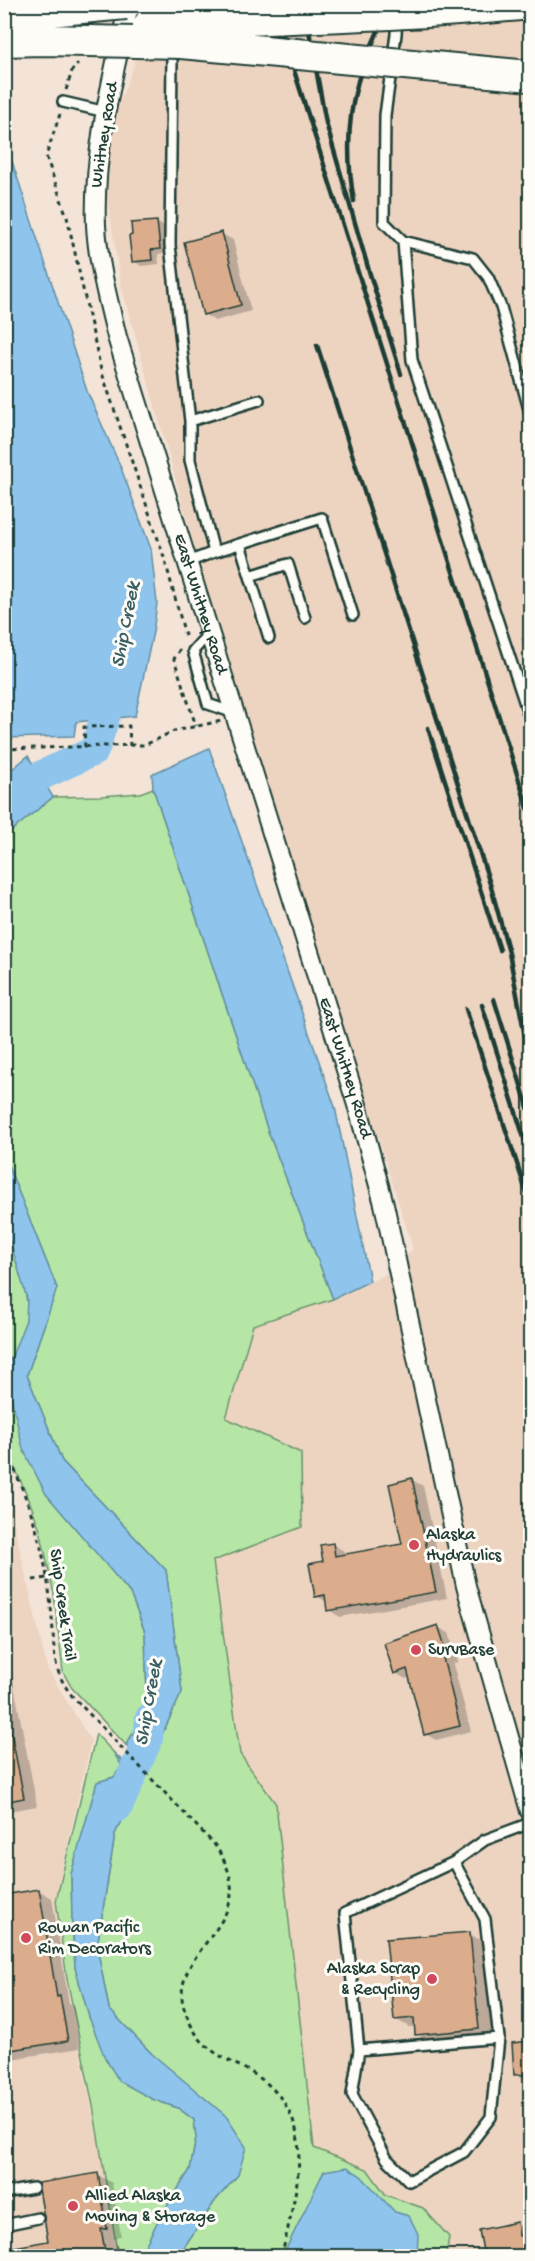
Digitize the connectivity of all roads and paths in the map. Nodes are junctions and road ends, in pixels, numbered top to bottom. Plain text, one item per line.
1 (128, 4) edge
2 (397, 4) edge
3 (529, 4) edge
4 (4, 15) edge
5 (4, 40) edge
6 (172, 57) dead end
7 (531, 76) edge
8 (63, 102) dead end
9 (106, 112) junction
10 (403, 241) junction
11 (117, 337) joint
12 (259, 400) dead end
13 (531, 413) edge
14 (190, 422) junction
15 (240, 544) junction
16 (214, 552) junction
17 (188, 562) junction
18 (250, 576) junction
19 (353, 615) dead end
20 (305, 618) dead end
21 (269, 638) dead end
22 (236, 716) junction
23 (531, 719) edge
24 (130, 746) junction
25 (85, 747) junction
26 (4, 749) edge
27 (4, 1444) edge
28 (47, 1578) junction
29 (33, 1580) dead end
30 (531, 1810) edge
31 (531, 1823) edge
32 (454, 1862) junction
33 (499, 2038) junction
34 (359, 2050) junction
35 (33, 2188) dead end
36 (4, 2193) edge
37 (38, 2218) dead end
38 (4, 2225) edge
39 (282, 2256) edge

1 - 4 main road, bridge
1 - 9 street, Whitney Road
2 - 10 lane
3 - 5 main road, bridge
5 - 7 main road, bridge
6 - 14 lane
8 - 9 lane
9 - 11 street, Whitney Road
10 - 13 lane
10 - 23 lane
11 - 17 street, East Whitney Road
12 - 14 lane
14 - 16 lane
15 - 16 lane
15 - 18 lane
15 - 19 lane
16 - 17 lane
17 - 22 street, East Whitney Road
18 - 20 lane
18 - 21 lane
22 - 24 path
22 - 30 street, East Whitney Road
24 - 25 path
24 - 25 path
25 - 26 path
27 - 28 path, Ship Creek Trail
28 - 29 path
28 - 39 path, Ship Creek Trail
31 - 32 lane
32 - 33 lane
32 - 34 lane
33 - 34 lane
33 - 34 lane
35 - 36 lane
37 - 38 lane

